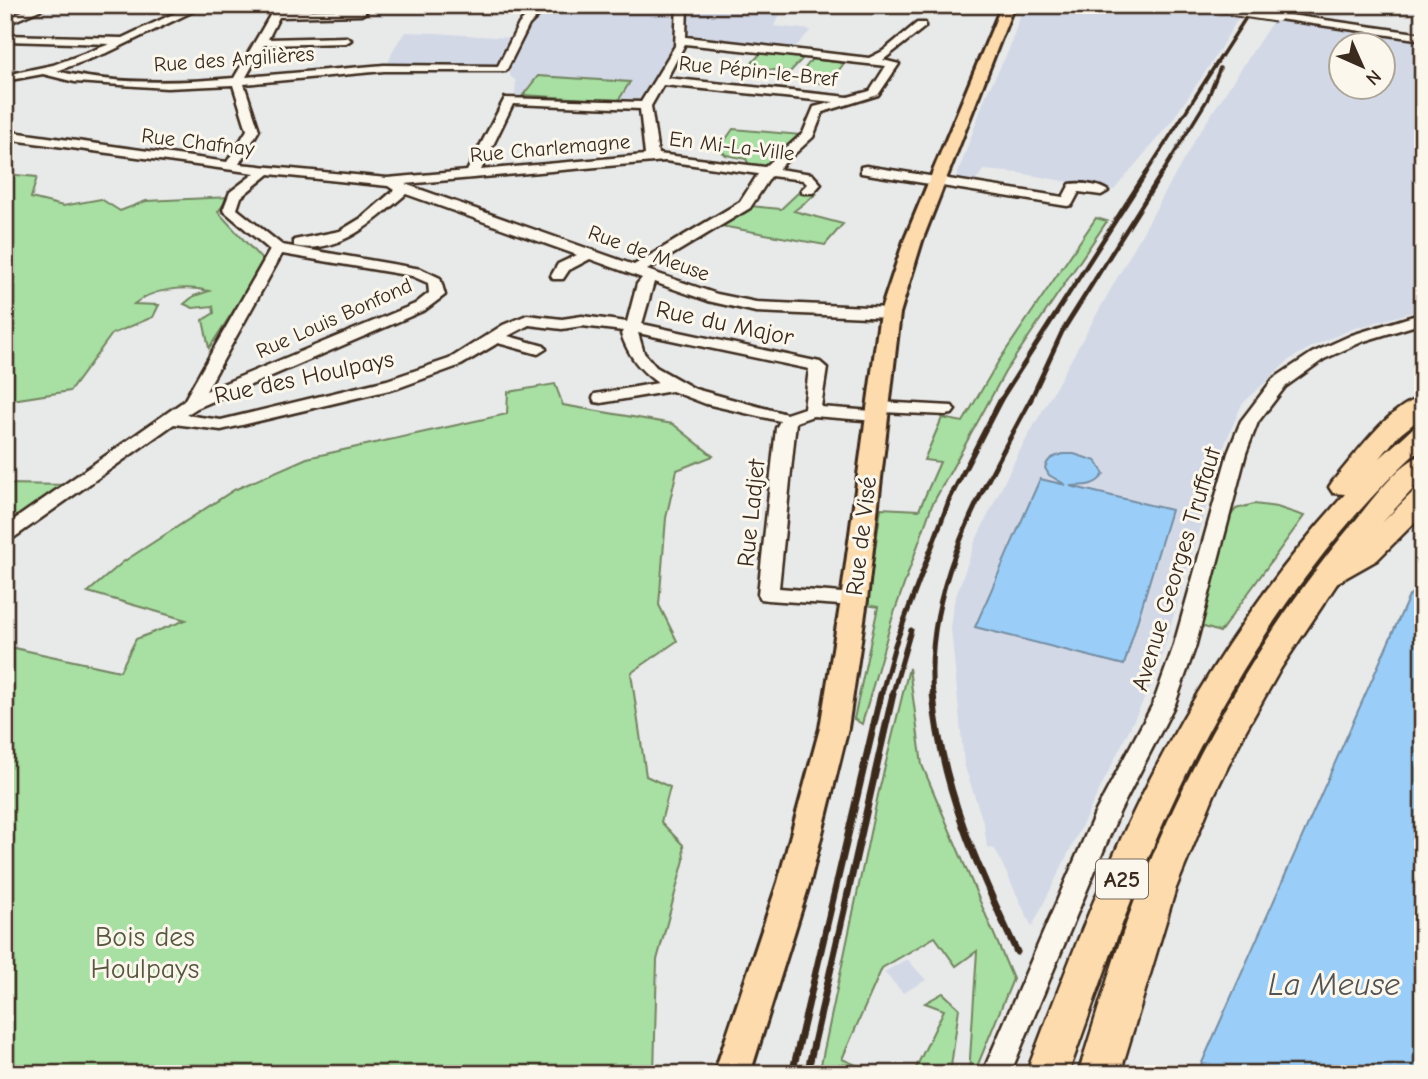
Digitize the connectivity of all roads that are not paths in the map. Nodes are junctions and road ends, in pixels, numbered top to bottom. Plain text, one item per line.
1 (46, 5) edge
2 (201, 5) edge
3 (544, 5) edge
4 (682, 5) edge
5 (1008, 5) edge
6 (1199, 5) edge
7 (279, 9) edge
8 (361, 12) dead end
9 (5, 22) edge
10 (921, 26) dead end
11 (1423, 37) edge
12 (5, 38) edge
13 (346, 40) dead end
14 (682, 40) junction
15 (124, 41) junction
16 (261, 42) junction
17 (872, 61) junction
18 (502, 69) junction
19 (47, 72) junction
20 (5, 78) edge
21 (661, 81) junction
22 (238, 82) junction
23 (798, 94) junction
24 (509, 100) junction
25 (850, 100) junction
26 (645, 106) junction
27 (818, 110) junction
28 (5, 135) edge
29 (652, 158) junction
30 (231, 167) junction
31 (268, 169) junction
32 (866, 170) dead end
33 (769, 172) junction
34 (472, 174) junction
35 (809, 181) dead end
36 (938, 181) junction
37 (387, 182) junction
38 (403, 189) junction
39 (1101, 191) dead end
40 (272, 246) junction
41 (589, 254) junction
42 (635, 271) junction
43 (558, 276) dead end
44 (651, 277) junction
45 (569, 309) dead end
46 (890, 313) junction
47 (1423, 318) edge
48 (582, 321) junction
49 (633, 327) junction
50 (496, 338) junction
51 (538, 349) dead end
52 (673, 386) junction
53 (601, 397) dead end
54 (191, 404) junction
55 (1423, 404) edge
56 (946, 410) dead end
57 (812, 411) junction
58 (877, 412) junction
59 (778, 416) dead end
60 (174, 419) junction
61 (1423, 432) edge
62 (1423, 463) edge
63 (1423, 498) edge
64 (5, 535) edge
65 (1315, 569) junction
66 (853, 600) junction
67 (732, 1074) edge
68 (996, 1074) edge
69 (1047, 1074) edge
70 (1099, 1074) edge

1 - 9 street
2 - 15 street
3 - 18 street
4 - 14 street, Rue Charlemagne
5 - 36 main road, Rue de Visé
6 - 11 street, bridge
7 - 8 street
7 - 16 street
10 - 17 street
12 - 15 street
13 - 16 street
14 - 17 street
14 - 21 street, Rue Charlemagne
15 - 19 street
16 - 22 street
17 - 25 street
18 - 22 street, Rue des Argilières
18 - 24 street
19 - 20 street
19 - 22 street, Rue des Argilières
21 - 23 street, Rue Pépin-le-Bref
21 - 26 street, Rue Charlemagne
22 - 30 street
23 - 25 street, Rue Pépin-le-Bref
23 - 27 street
24 - 26 street
24 - 34 street
25 - 27 street
26 - 29 street, Rue Charlemagne
27 - 33 street
28 - 30 street, Rue Chafnay
29 - 33 street, En Mi-La-Ville
29 - 34 street, Rue Charlemagne
30 - 31 street, Rue Chafnay
31 - 37 street, Rue Chafnay
31 - 40 street
32 - 36 street
33 - 35 street, En Mi-La-Ville
33 - 42 street
34 - 37 street, Rue Charlemagne
36 - 39 street
36 - 46 main road, Rue de Visé
37 - 38 street, Rue de Meuse
38 - 40 street
38 - 41 street, Rue de Meuse
40 - 54 street
40 - 54 street, Rue Louis Bonfond
41 - 42 street, Rue de Meuse
41 - 43 street
42 - 44 street, Rue de Meuse
44 - 46 street, Rue de Meuse
44 - 49 street, Rue du Major
45 - 48 street
46 - 58 main road, Rue de Visé
47 - 68 street, Avenue Georges Truffaut
48 - 49 street, Rue des Houlpays
48 - 50 street, Rue des Houlpays
49 - 52 street
49 - 57 street, Rue du Major
50 - 51 street
50 - 60 street, Rue des Houlpays
52 - 53 street
52 - 59 street
54 - 60 street, Rue Louis Bonfond
55 - 65 highway
56 - 58 street
57 - 58 street
57 - 66 street, Rue Ladjet
58 - 66 main road, Rue de Visé
60 - 64 street
61 - 65 highway, A25
62 - 65 highway, A25
63 - 65 highway, A25
65 - 69 highway, A25
65 - 70 highway, A25
66 - 67 main road, Rue de Visé

